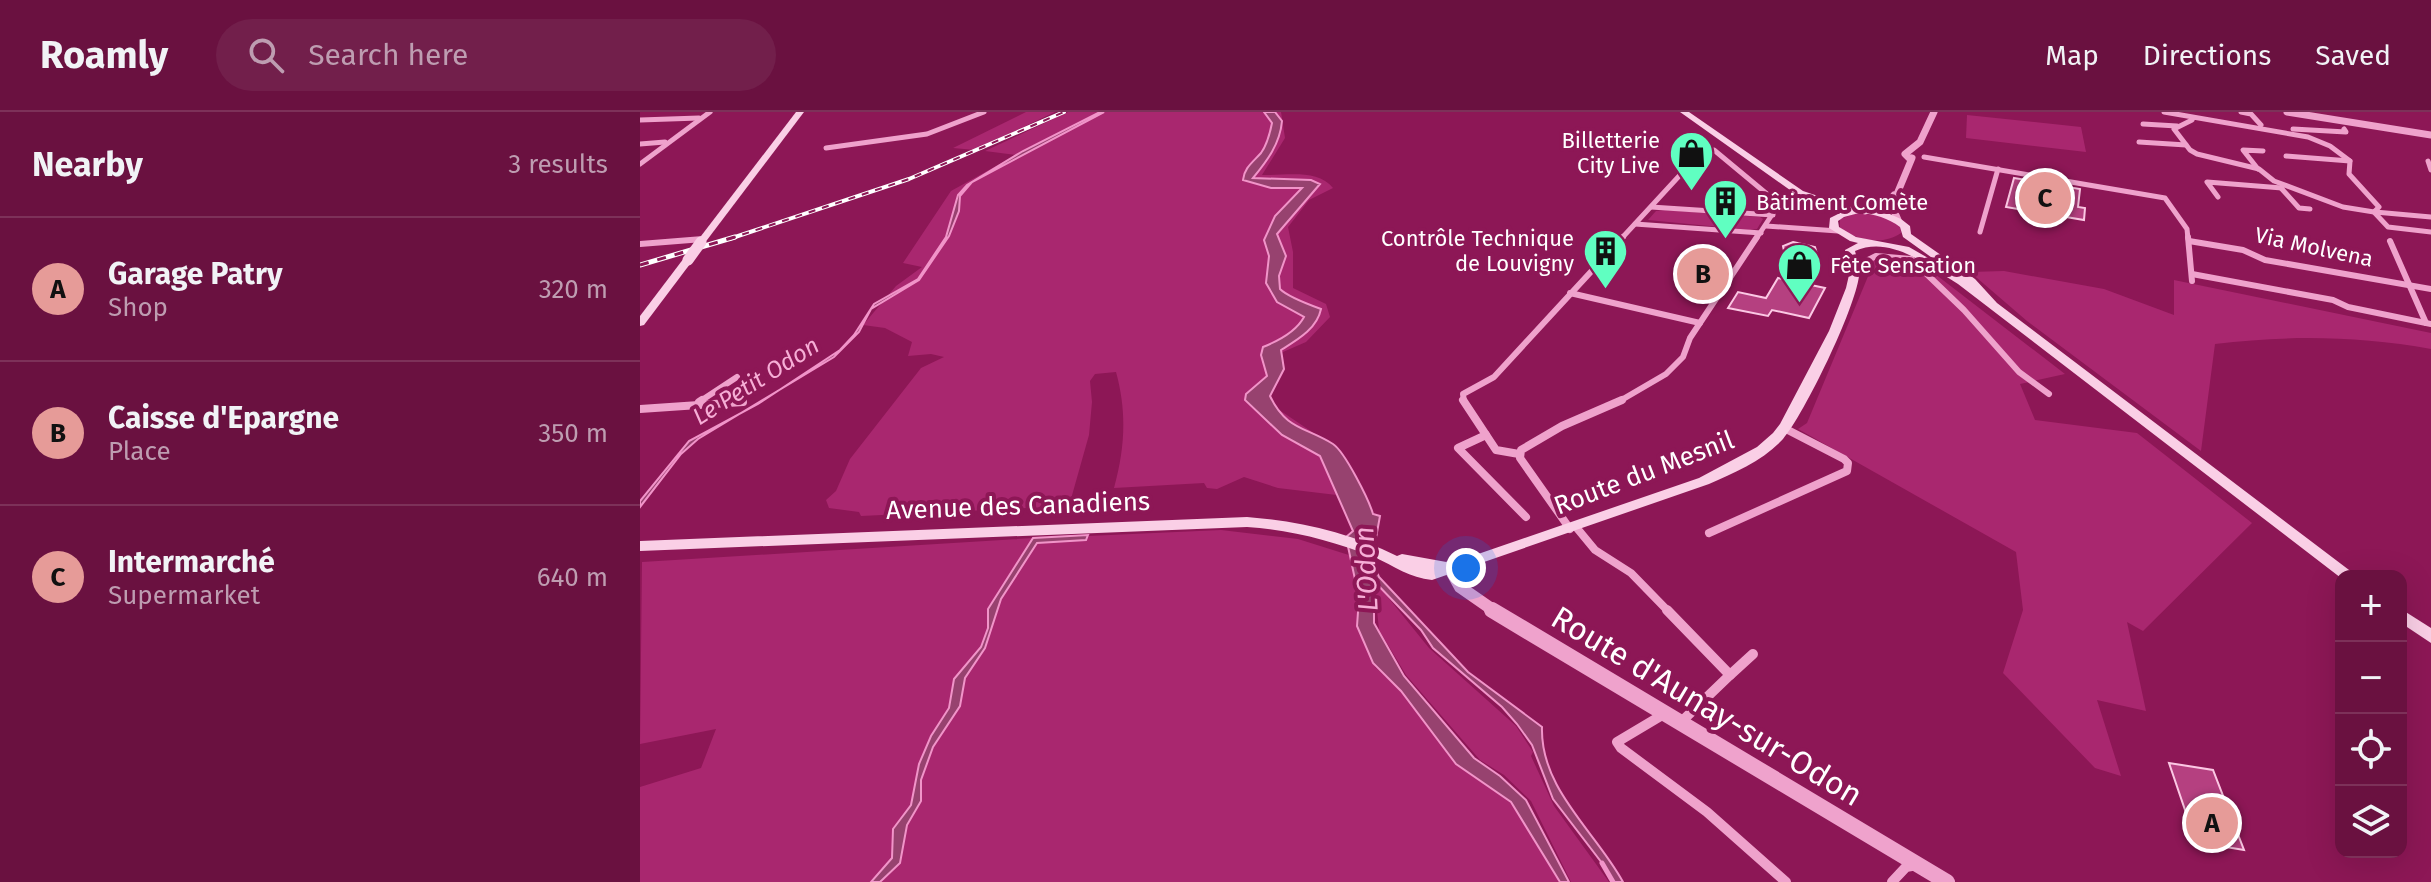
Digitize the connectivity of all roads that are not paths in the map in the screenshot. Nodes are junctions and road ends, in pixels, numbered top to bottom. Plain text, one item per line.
1 (710, 112) edge
2 (800, 112) edge
3 (984, 112) edge
4 (1684, 112) edge
5 (1934, 112) edge
6 (2164, 112) edge
7 (2190, 112) edge
8 (2241, 112) edge
9 (2287, 112) edge
10 (701, 118) junction
11 (640, 120) edge
12 (2192, 120) junction
13 (2297, 123) dead end
14 (2143, 124) dead end
15 (2261, 125) junction
16 (2178, 126) junction
17 (2284, 129) junction
18 (2305, 129) junction
19 (2344, 129) dead end
20 (2431, 135) edge
21 (666, 142) junction
22 (2139, 142) dead end
23 (640, 144) edge
24 (2186, 145) junction
25 (826, 148) dead end
26 (2263, 151) dead end
27 (1916, 155) junction
28 (2286, 156) dead end
29 (1751, 160) junction
30 (2350, 161) junction
31 (640, 164) edge
32 (1998, 169) junction
33 (2259, 169) junction
34 (2281, 188) junction
35 (1898, 189) junction
36 (2295, 189) junction
37 (2218, 197) dead end
38 (1651, 207) junction
39 (2310, 209) dead end
40 (1862, 211) junction
41 (2374, 212) junction
42 (1773, 215) junction
43 (2431, 217) edge
44 (1898, 220) junction
45 (1635, 224) junction
46 (1766, 226) junction
47 (1836, 227) junction
48 (1815, 228) junction
49 (1980, 232) dead end
50 (2431, 232) edge
51 (1761, 233) junction
52 (1906, 235) junction
53 (702, 241) junction
54 (2189, 241) junction
55 (2390, 241) dead end
56 (1868, 242) junction
57 (1881, 242) junction
58 (640, 244) edge
59 (1850, 265) junction
60 (2409, 285) junction
61 (2431, 289) edge
62 (1570, 293) junction
63 (1992, 304) junction
64 (640, 323) edge
65 (1700, 323) junction
66 (2428, 323) edge
67 (737, 377) dead end
68 (2049, 394) dead end
69 (743, 402) dead end
70 (694, 404) junction
71 (640, 409) edge
72 (1784, 428) junction
73 (1486, 435) junction
74 (1519, 454) junction
75 (1526, 517) dead end
76 (1573, 528) junction
77 (1709, 533) dead end
78 (640, 546) edge
79 (1392, 559) joint
80 (1449, 567) junction
81 (2341, 570) edge
82 (2407, 619) edge
83 (2431, 637) edge
84 (1753, 654) dead end
85 (1730, 675) junction
86 (1665, 714) junction
87 (1680, 723) junction
88 (1918, 864) junction
89 (1786, 882) edge
90 (1892, 882) edge
91 (1947, 882) edge

1 - 10 street
2 - 53 main road
3 - 25 street
4 - 29 main road
5 - 27 street
6 - 12 street
7 - 12 street
8 - 15 street
9 - 20 street
10 - 11 street
10 - 21 street
12 - 15 street
12 - 16 street
13 - 18 street
14 - 16 street
15 - 17 street
16 - 24 street
17 - 18 street
17 - 30 street
18 - 19 street
21 - 23 street
21 - 31 street
22 - 24 street
24 - 33 street
26 - 33 street
27 - 32 street
27 - 35 street
28 - 30 street
29 - 40 main road
29 - 47 main road
30 - 41 street
32 - 49 street
32 - 54 street
33 - 36 street
34 - 36 street
34 - 37 street
34 - 39 street
35 - 40 street
35 - 44 street
36 - 41 street
38 - 42 street
38 - 42 street
38 - 45 street
40 - 44 main road
40 - 47 main road
41 - 43 street
41 - 50 street
42 - 46 street
44 - 52 main road
45 - 51 street
45 - 62 street
46 - 48 street
46 - 51 street
47 - 48 street
47 - 48 street
47 - 56 main road
47 - 59 main road, Route du Mesnil
51 - 65 street
52 - 57 main road
52 - 63 main road
53 - 58 street
53 - 64 main road, bridge
54 - 60 street, Via Molvena
54 - 66 street
55 - 60 street
56 - 57 main road
56 - 59 main road
57 - 63 main road
59 - 68 street
59 - 72 main road, Route du Mesnil
60 - 61 street, Via Molvena
60 - 66 street
62 - 65 street
62 - 73 street
63 - 81 main road
65 - 74 street
67 - 70 street
69 - 70 street
70 - 71 street
72 - 76 main road, Route du Mesnil
72 - 77 street
73 - 74 street
73 - 75 street
74 - 76 street
76 - 80 main road, Route du Mesnil
76 - 85 street
78 - 79 main road, Avenue des Canadiens
79 - 80 main road, Route du Mesnil
80 - 86 street, Route d'Aunay-sur-Odon
82 - 83 main road
84 - 85 street
85 - 87 street
86 - 87 street, Route d'Aunay-sur-Odon
86 - 89 street
87 - 88 street, Route d'Aunay-sur-Odon
88 - 90 street
88 - 91 street, Route d'Aunay-sur-Odon

